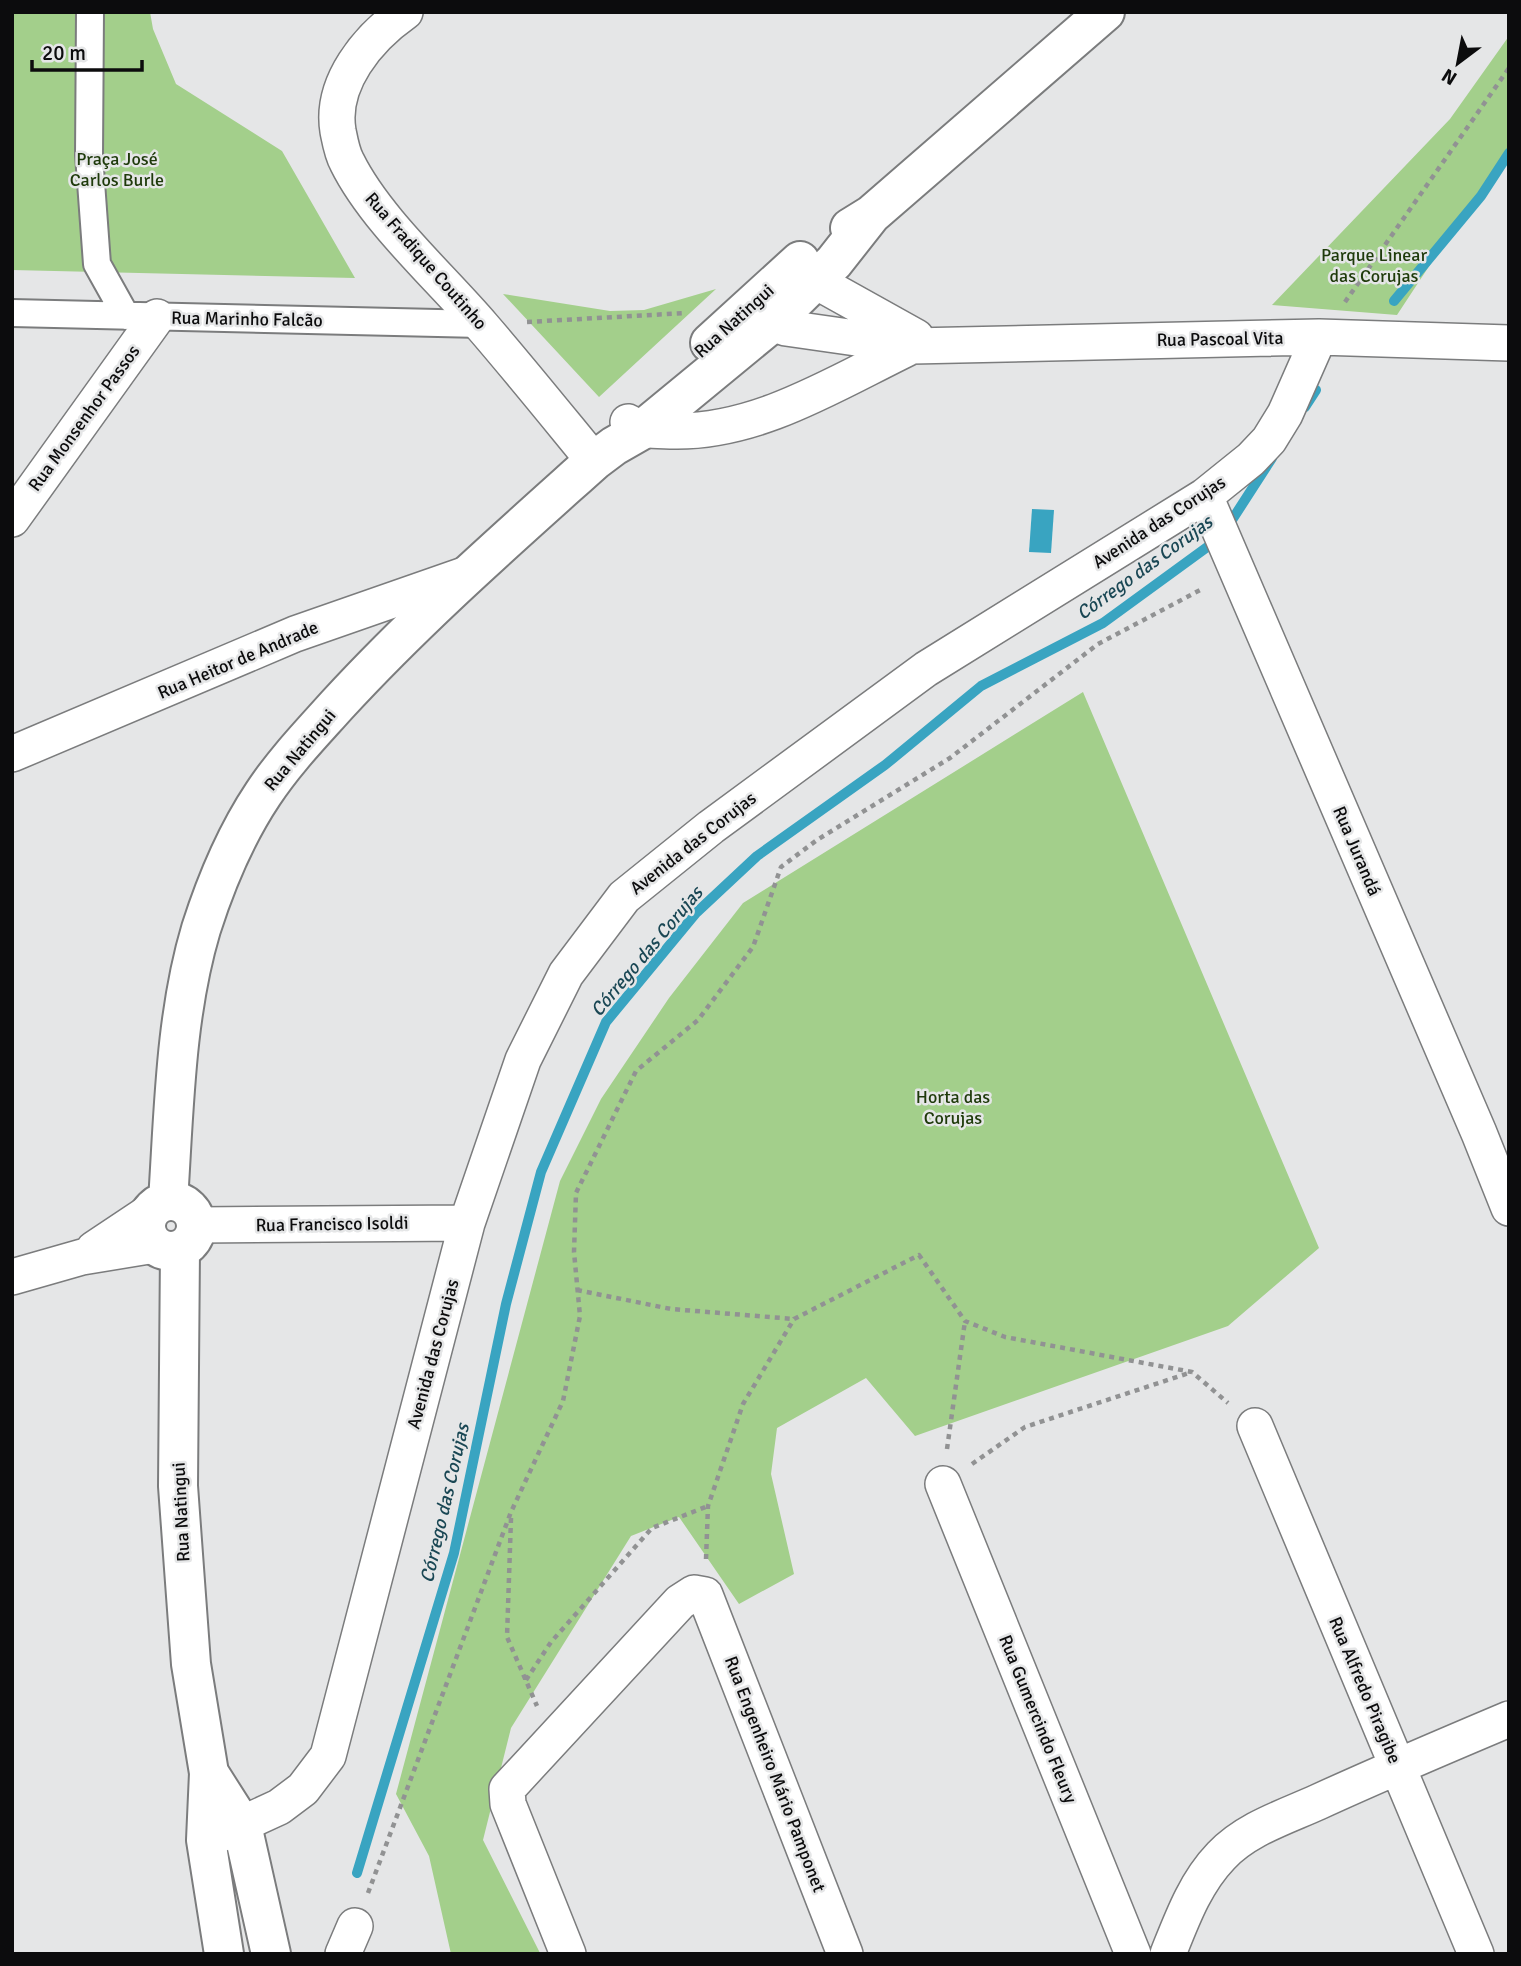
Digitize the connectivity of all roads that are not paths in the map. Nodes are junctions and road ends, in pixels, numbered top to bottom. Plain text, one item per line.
1 (90, 12) edge
2 (405, 12) edge
3 (1105, 12) edge
4 (803, 275) junction
5 (12, 313) edge
6 (755, 314) junction
7 (142, 317) junction
8 (481, 324) junction
9 (1319, 337) junction
10 (1509, 343) edge
11 (921, 346) junction
12 (619, 439) junction
13 (1210, 506) junction
14 (12, 519) edge
15 (467, 574) junction
16 (12, 754) edge
17 (1509, 1208) edge
18 (467, 1223) junction
19 (170, 1227) junction
20 (12, 1277) edge
21 (1255, 1426) road end
22 (943, 1485) road end
23 (1509, 1719) edge
24 (1396, 1767) junction
25 (209, 1773) junction
26 (243, 1825) junction
27 (206, 1840) junction
28 (269, 1952) edge
29 (224, 1954) edge
30 (568, 1954) edge
31 (845, 1954) edge
32 (1133, 1954) edge
33 (1168, 1954) edge
34 (1476, 1954) edge

1 - 7 street
2 - 8 street, Rua Fradique Coutinho
3 - 4 street, Rua Natingui
4 - 6 street, Rua Natingui
4 - 11 street, Rua Pascoal Vita
5 - 7 street, Rua Marinho Falcão
6 - 11 street, Rua Pascoal Vita
6 - 12 street, Rua Natingui
7 - 8 street, Rua Marinho Falcão
7 - 14 street, Rua Monsenhor Passos
8 - 12 street, Rua Fradique Coutinho
9 - 10 street, Rua Pascoal Vita
9 - 11 street, Rua Pascoal Vita
9 - 13 street, Avenida das Corujas
11 - 12 street, Rua Pascoal Vita
12 - 15 street, Rua Natingui
13 - 17 street, Rua Jurandá
13 - 18 street, Avenida das Corujas
15 - 16 street, Rua Heitor de Andrade
15 - 19 street, Rua Natingui
18 - 19 street, Rua Francisco Isoldi
18 - 26 street, Avenida das Corujas
19 - 20 street
19 - 25 street, Rua Natingui
21 - 24 street, Rua Alfredo Piragibe
22 - 32 street, Rua Gumercindo Fleury
23 - 24 street
24 - 33 street
24 - 34 street, Rua Alfredo Piragibe
25 - 26 street, Rua Natingui
25 - 27 street, Rua Natingui
26 - 27 street, Avenida das Corujas
26 - 28 street, Rua Natingui
27 - 29 street, Rua Natingui
30 - 31 street, Rua Engenheiro Mário Pamponet

